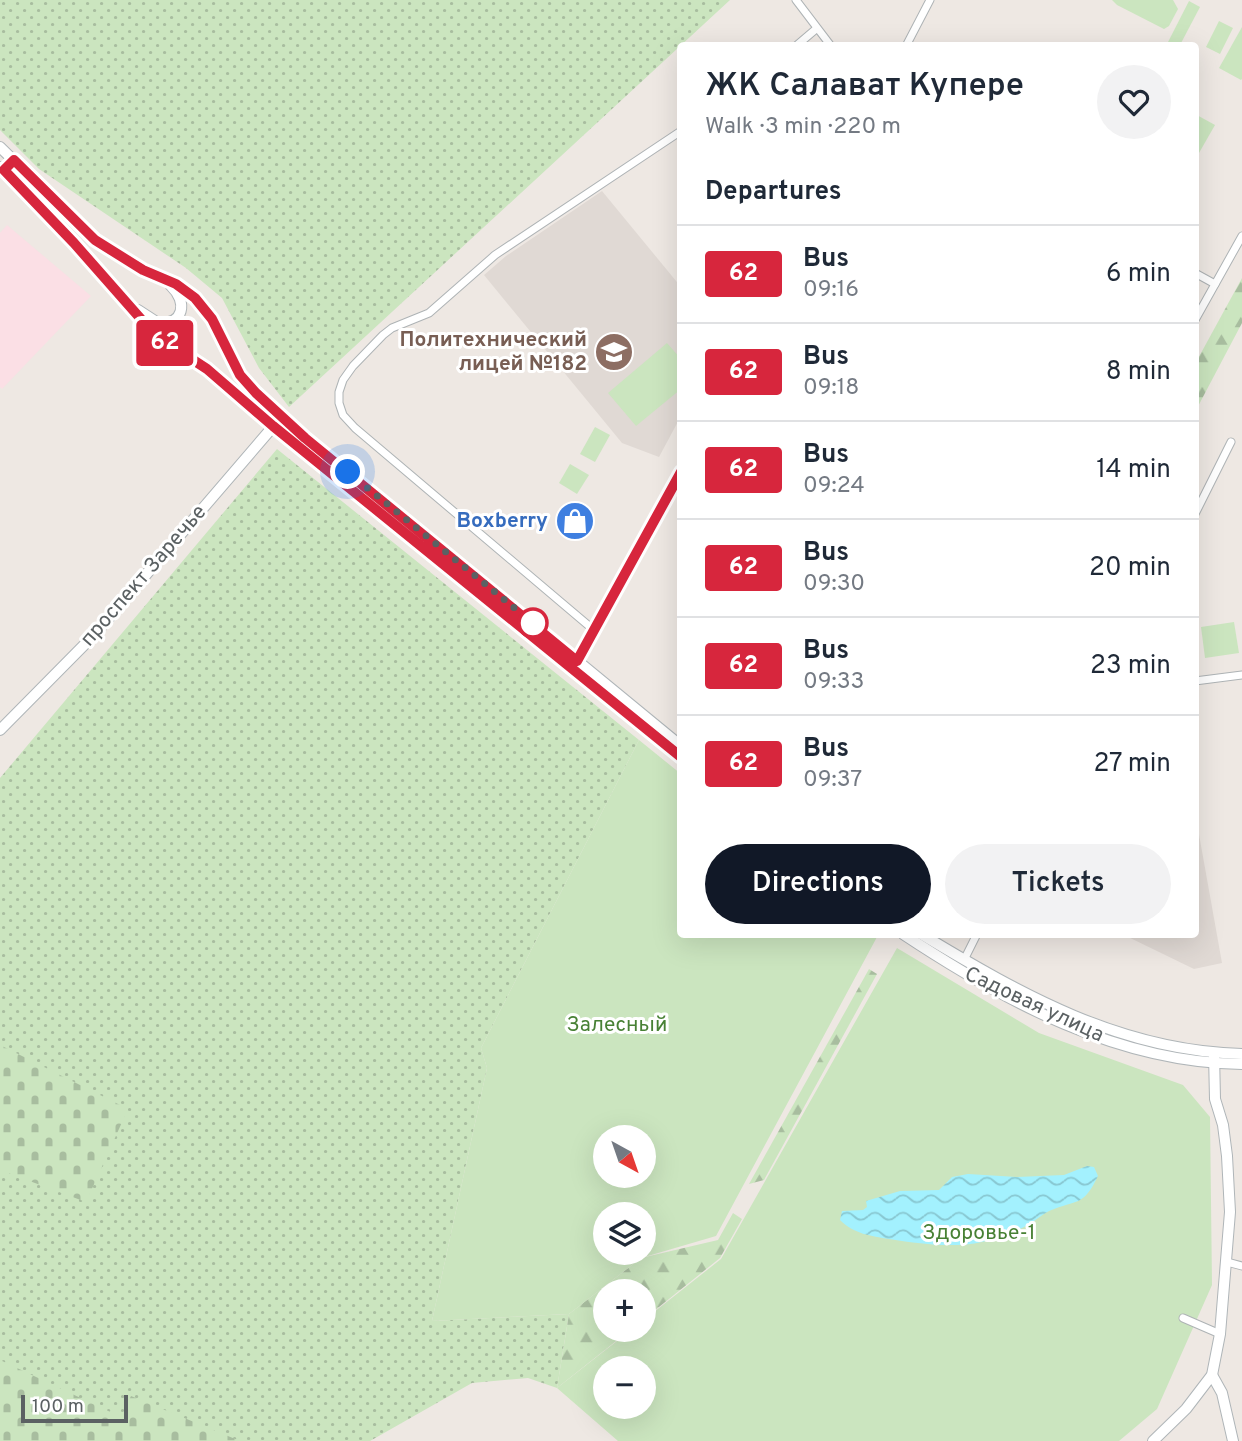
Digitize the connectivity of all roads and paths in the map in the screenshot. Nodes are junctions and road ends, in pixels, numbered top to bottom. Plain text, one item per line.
1 (796, 0) edge
2 (930, 0) edge
3 (816, 29) junction
4 (801, 42) edge
5 (827, 42) edge
6 (908, 42) edge
7 (677, 134) edge
8 (0, 147) edge
9 (14, 160) junction
10 (1, 171) edge
11 (1242, 236) edge
12 (1199, 275) edge
13 (164, 279) junction
14 (1215, 284) junction
15 (129, 306) junction
16 (1199, 313) edge
17 (277, 421) junction
18 (1231, 442) dead end
19 (677, 479) edge
20 (1199, 506) edge
21 (595, 631) junction
22 (575, 664) junction
23 (1242, 676) edge
24 (1199, 681) edge
25 (0, 730) edge
26 (677, 743) edge
27 (677, 753) edge
28 (909, 938) edge
29 (928, 938) edge
30 (975, 938) edge
31 (964, 960) junction
32 (1242, 1055) edge
33 (1214, 1059) junction
34 (1242, 1064) edge
35 (1227, 1262) junction
36 (1242, 1266) edge
37 (1184, 1318) dead end
38 (1220, 1334) junction
39 (1212, 1375) junction
40 (1153, 1441) edge
41 (1233, 1441) edge

1 - 3 street
2 - 6 street
3 - 4 street
3 - 5 street
7 - 21 street
8 - 9 street
9 - 10 street
9 - 13 street
10 - 15 street
11 - 14 street
12 - 14 street
13 - 15 street
13 - 17 street
14 - 16 street
15 - 17 street
17 - 22 street
17 - 25 street, проспект Заречье
18 - 20 street
19 - 21 street
21 - 22 street
22 - 26 street
22 - 27 street
23 - 24 street
28 - 33 street, Садовая улица
29 - 31 street, Садовая улица
30 - 31 street
31 - 33 street, Садовая улица
32 - 33 street
33 - 34 street
33 - 35 street
35 - 36 street
35 - 38 street
37 - 38 street
38 - 39 street
39 - 40 street
39 - 41 street

